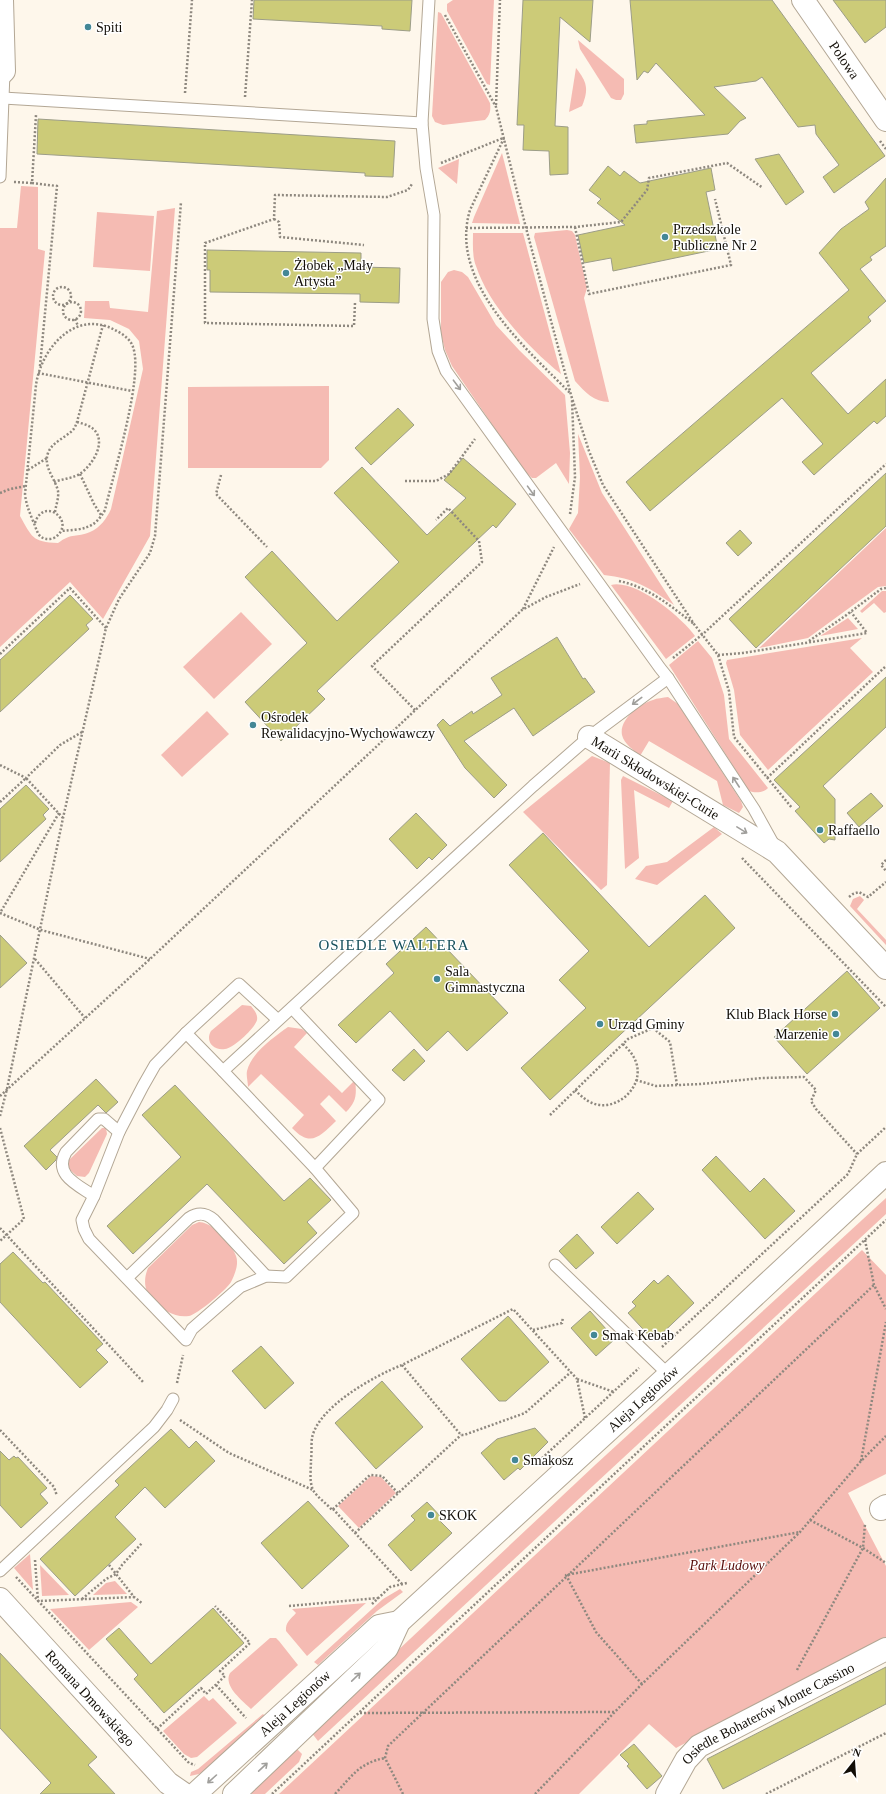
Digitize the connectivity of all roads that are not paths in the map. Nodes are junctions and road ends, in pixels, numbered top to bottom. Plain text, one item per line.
1 (2, 0) edge
2 (428, 0) edge
3 (803, 0) edge
4 (2, 73) edge
5 (3, 98) junction
6 (886, 120) edge
7 (422, 123) junction
8 (0, 177) edge
9 (668, 678) junction
10 (589, 737) junction
11 (777, 852) junction
12 (886, 968) edge
13 (292, 1008) junction
14 (278, 1020) junction
15 (186, 1033) junction
16 (223, 1072) junction
17 (119, 1132) junction
18 (315, 1168) junction
19 (886, 1173) edge
20 (94, 1196) junction
21 (555, 1265) dead end
22 (266, 1276) junction
23 (127, 1278) junction
24 (669, 1375) junction
25 (173, 1399) dead end
26 (3, 1568) edge
27 (0, 1599) edge
28 (399, 1622) junction
29 (886, 1649) edge
30 (184, 1794) edge
31 (195, 1794) edge
32 (234, 1794) edge
33 (667, 1794) edge

1 - 4 main road
2 - 7 lane
3 - 6 main road, Polowa
4 - 5 lane
5 - 7 lane
5 - 8 lane
7 -> 9 lane
9 -> 10 lane, Marii Skłodowskiej-Curie
11 -> 9 lane, Marii Skłodowskiej-Curie
10 -> 11 main road, Marii Skłodowskiej-Curie
10 - 13 lane
11 - 12 main road, Marii Skłodowskiej-Curie
13 - 14 lane
13 - 18 lane
14 - 15 lane
14 - 16 lane
15 - 16 lane
15 - 17 lane
16 - 18 lane
17 - 20 lane
17 - 20 lane
18 - 22 lane
19 - 24 main road, Aleja Legionów
20 - 23 lane
21 - 24 lane
22 - 23 lane
22 - 23 lane
24 - 28 main road, Aleja Legionów
25 - 26 lane
27 - 30 main road, Romana Dmowskiego
28 -> 31 main road, Aleja Legionów
32 -> 28 main road, Aleja Legionów
29 - 33 main road, Osiedle Bohaterów Monte Cassino

